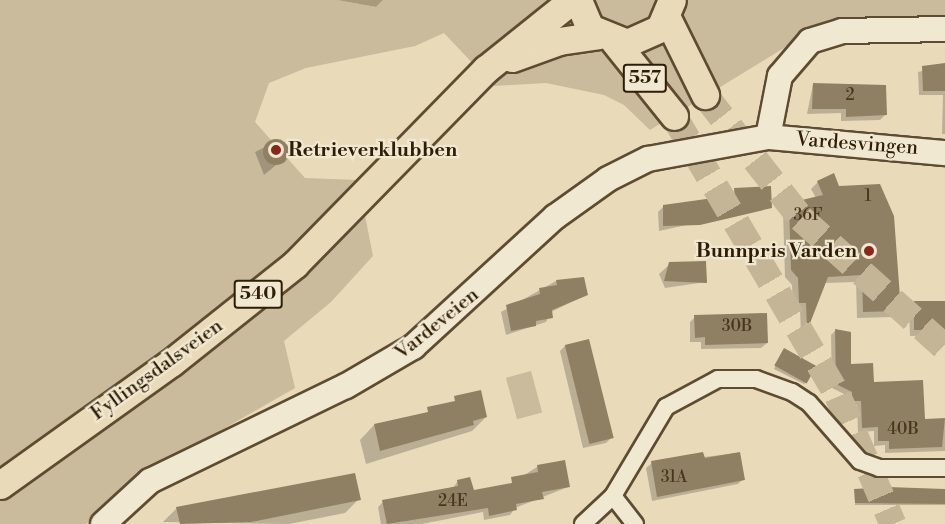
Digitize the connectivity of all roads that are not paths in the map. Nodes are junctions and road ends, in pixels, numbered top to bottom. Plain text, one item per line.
1 (572, 0) edge
2 (578, 0) edge
3 (670, 9) edge
4 (945, 29) edge
5 (607, 38) junction
6 (486, 69) junction
7 (705, 95) tunnel mouth
8 (674, 116) tunnel mouth
9 (768, 137) junction
10 (945, 153) edge
11 (945, 468) edge
12 (0, 485) edge
13 (613, 496) junction
14 (103, 524) edge
15 (583, 524) edge
16 (635, 524) edge

1 - 6 main road, Fyllingsdalsveien / 540
2 - 5 main road
3 - 5 main road, 540
3 - 7 main road, 557
4 - 9 main road
5 - 6 main road, Fyllingsdalsveien / 540
5 - 8 main road, 557
6 - 12 main road, Fyllingsdalsveien / 540
9 - 10 main road, Vardesvingen
9 - 14 main road, Vardeveien
11 - 13 street
13 - 15 street
13 - 16 street

